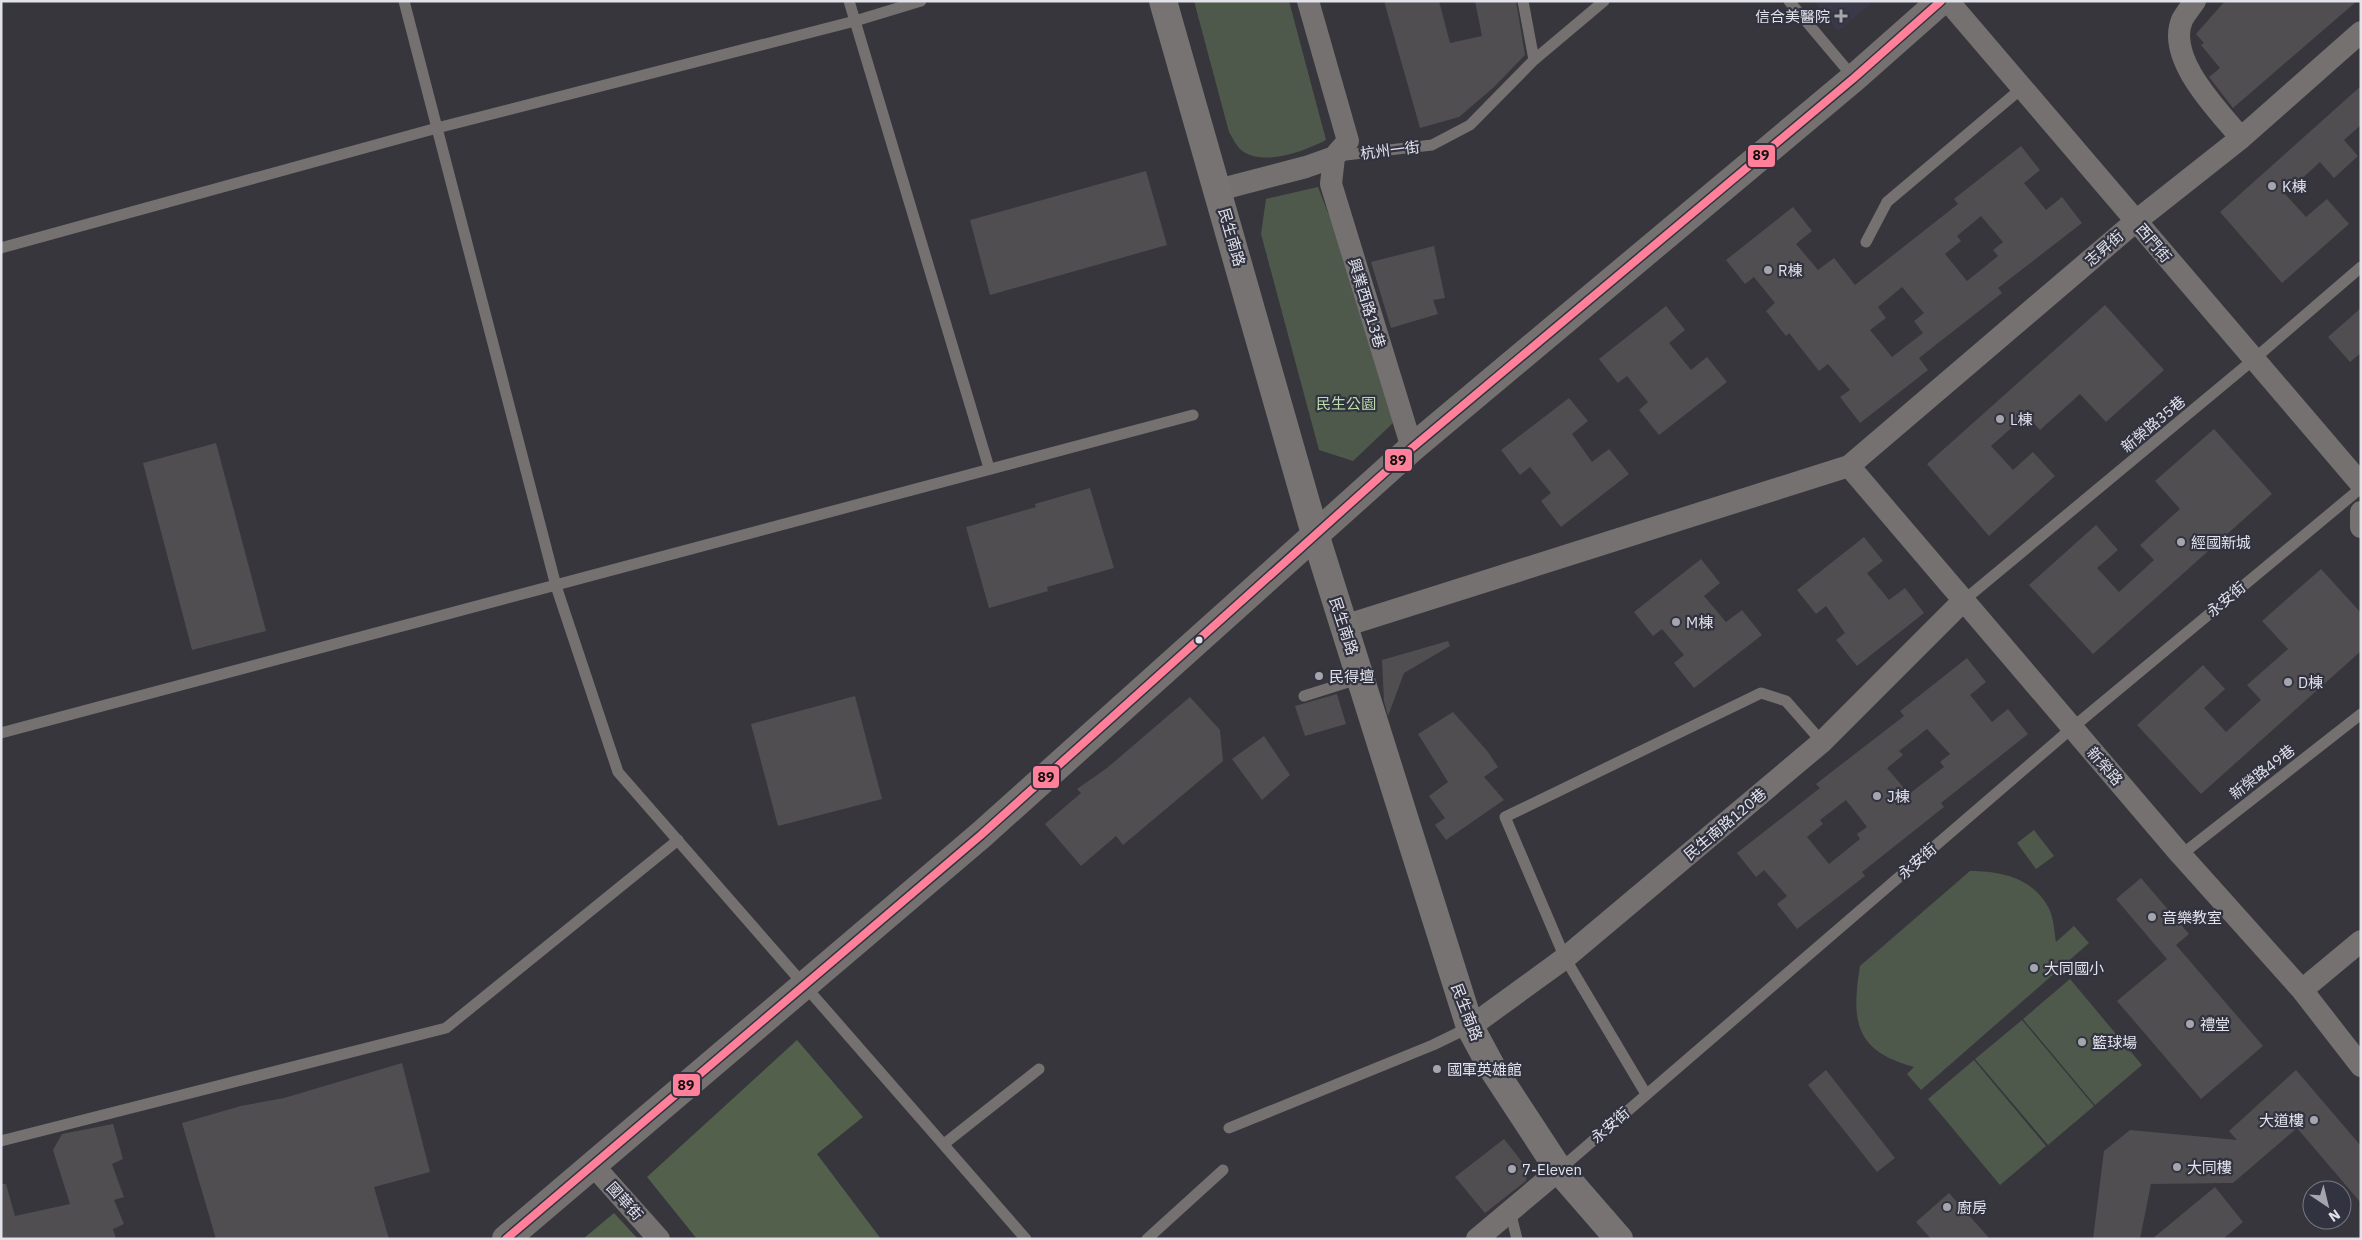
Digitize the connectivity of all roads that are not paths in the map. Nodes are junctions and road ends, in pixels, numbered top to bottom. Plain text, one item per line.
1 (404, 1) edge
2 (849, 1) edge
3 (921, 1) edge
4 (1163, 1) edge
5 (1308, 1) edge
6 (1523, 1) edge
7 (1604, 1) edge
8 (1789, 1) edge
9 (1941, 1) edge
10 (1948, 1) edge
11 (2195, 1) edge
12 (855, 20) junction
13 (2361, 32) edge
14 (1534, 60) junction
15 (1854, 78) junction
16 (2022, 88) junction
17 (437, 128) junction
18 (2241, 138) junction
19 (1334, 157) junction
20 (1218, 190) junction
21 (2136, 222) junction
22 (1866, 242) dead end
23 (1, 248) edge
24 (2361, 267) edge
25 (2253, 360) junction
26 (1193, 415) dead end
27 (1412, 448) junction
28 (1849, 466) junction
29 (989, 468) junction
30 (2361, 486) edge
31 (2361, 512) edge
32 (2361, 526) edge
33 (1315, 534) junction
34 (556, 586) junction
35 (1963, 601) junction
36 (1344, 626) junction
37 (1361, 678) junction
38 (1304, 696) dead end
39 (2361, 714) edge
40 (2072, 728) junction
41 (1, 733) edge
42 (1822, 742) junction
43 (678, 840) junction
44 (2181, 855) junction
45 (2361, 941) edge
46 (1565, 958) junction
47 (805, 984) junction
48 (2302, 990) junction
49 (1470, 1027) junction
50 (2361, 1066) edge
51 (1039, 1069) dead end
52 (1646, 1094) junction
53 (1229, 1128) dead end
54 (1, 1141) edge
55 (944, 1144) junction
56 (592, 1164) junction
57 (1224, 1170) dead end
58 (1558, 1170) junction
59 (1510, 1211) junction
60 (506, 1239) edge
61 (659, 1239) edge
62 (1026, 1239) edge
63 (1147, 1239) edge
64 (1477, 1239) edge
65 (1517, 1239) edge
66 (1619, 1239) edge

1 - 17 lane
2 - 12 lane
3 - 12 lane
4 - 20 main road, 民生南路
5 - 19 street
6 - 14 lane
7 - 14 lane, 杭州一街
8 - 15 lane
9 - 15 street
10 - 16 street, 西門街
11 - 18 street
12 - 17 lane
12 - 29 lane
13 - 18 street, 志昇街
14 - 19 lane, 杭州一街
15 - 27 street
16 - 21 street, 西門街
16 - 22 lane
17 - 23 lane
17 - 34 lane
18 - 21 street, 志昇街
19 - 20 street, 杭州一街
19 - 27 street, 興業西路13巷
20 - 33 main road, 民生南路
21 - 25 street, 西門街
21 - 28 street, 志昇街
24 - 25 lane, 新榮路35巷
25 - 30 street, 西門街
25 - 35 lane, 新榮路35巷
26 - 29 lane
27 - 33 street
28 - 35 street, 新榮路
28 - 36 street
29 - 34 lane
30 - 40 lane, 永安街
31 - 32 street
33 - 36 main road, 民生南路
33 - 47 street
34 - 41 lane
34 - 43 lane
35 - 40 street, 新榮路
35 - 42 street, 民生南路120巷
36 - 37 main road, 民生南路
37 - 38 lane
37 - 49 main road, 民生南路
39 - 44 lane, 新榮路49巷
40 - 44 street, 新榮路
40 - 52 lane, 永安街
42 - 46 street, 民生南路120巷
42 - 46 lane
43 - 47 lane
43 - 54 lane
44 - 48 street, 新榮路
45 - 48 street
46 - 49 street, 民生南路120巷
46 - 52 lane
47 - 55 lane
47 - 56 street
48 - 50 street, 新榮路
49 - 53 lane
49 - 58 main road, 民生南路
51 - 55 lane
52 - 58 lane, 永安街
55 - 62 lane
56 - 60 street
56 - 61 street, 國華街
57 - 63 lane
58 - 59 street, 永安街
58 - 66 main road, 民生南路
59 - 64 street, 永安街
59 - 65 lane

